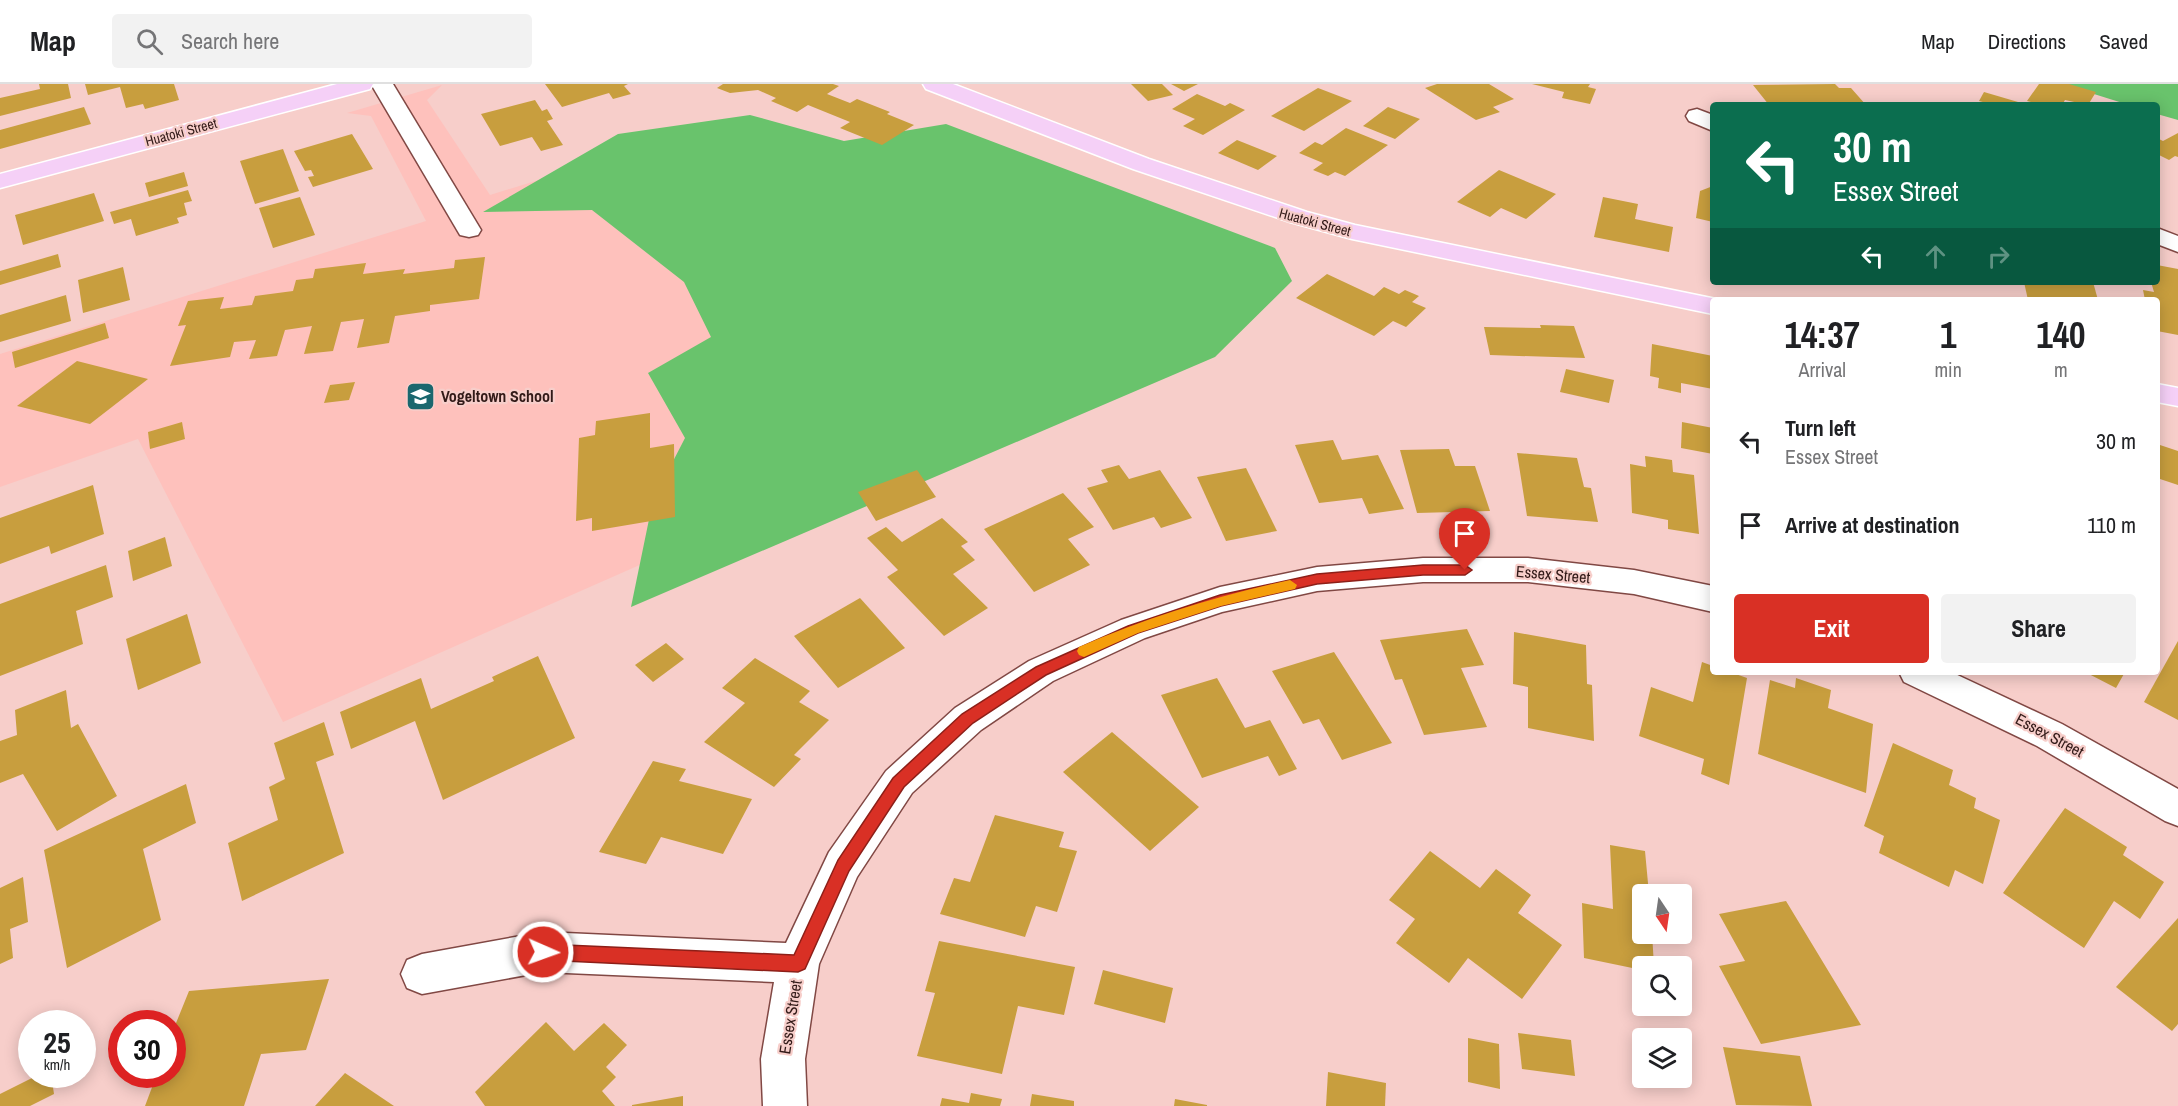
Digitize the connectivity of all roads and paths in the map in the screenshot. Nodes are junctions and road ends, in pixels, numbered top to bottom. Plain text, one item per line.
1 (360, 84) edge
2 (382, 84) edge
3 (934, 84) edge
4 (0, 181) edge
5 (469, 230) dead end
6 (2160, 236) edge
7 (2178, 245) edge
8 (1710, 305) edge
9 (2160, 394) edge
10 (2178, 398) edge
11 (1710, 598) edge
12 (1923, 675) edge
13 (2178, 809) edge
14 (798, 963) junction
15 (422, 974) dead end
16 (785, 1106) edge

1 - 4 main road, Huatoki Street
2 - 5 street
3 - 8 main road, Huatoki Street
6 - 7 street
9 - 10 main road
11 - 14 street, Essex Street
12 - 13 street, Essex Street
14 - 15 street
14 - 16 street, Essex Street

